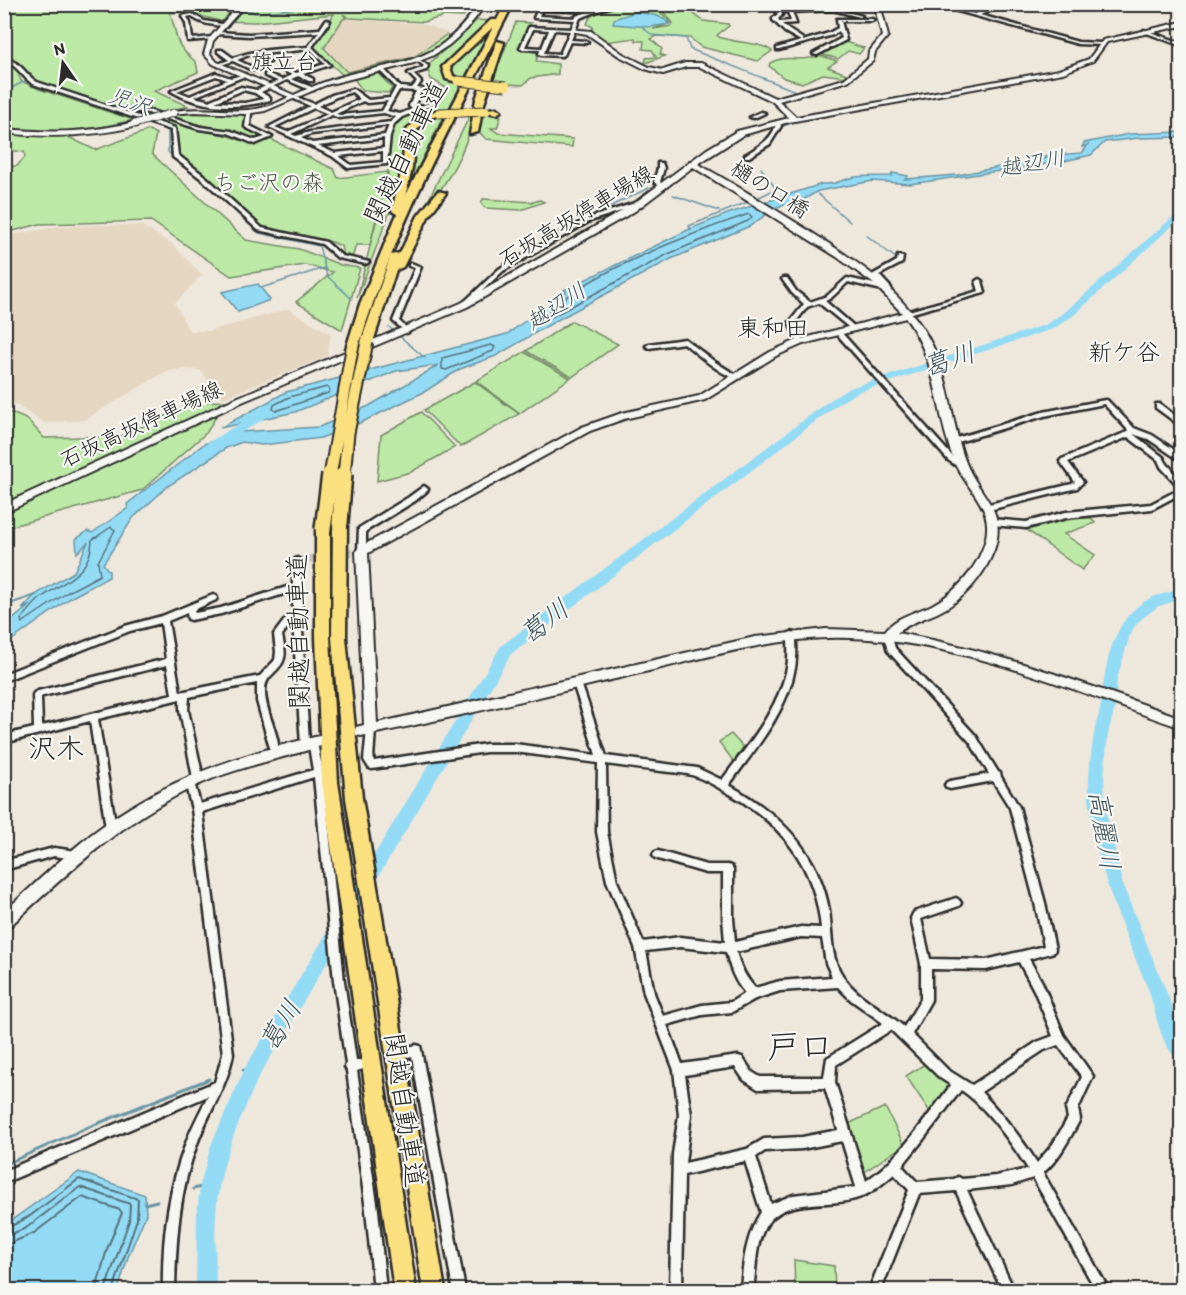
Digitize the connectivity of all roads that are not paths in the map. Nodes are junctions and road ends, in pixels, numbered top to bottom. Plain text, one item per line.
1 (243, 4) edge
2 (483, 4) edge
3 (508, 4) edge
4 (519, 4) edge
5 (774, 4) edge
6 (882, 4) edge
7 (934, 4) edge
8 (1005, 4) edge
9 (614, 5) edge
10 (541, 6) edge
11 (789, 10) junction
12 (595, 11) junction
13 (779, 11) junction
14 (975, 16) junction
15 (577, 20) junction
16 (872, 20) junction
17 (328, 21) dead end
18 (880, 21) junction
19 (307, 22) dead end
20 (779, 23) junction
21 (282, 24) dead end
22 (1182, 24) edge
23 (225, 25) junction
24 (261, 26) dead end
25 (238, 27) dead end
26 (840, 28) junction
27 (303, 29) junction
28 (552, 29) junction
29 (322, 30) junction
30 (572, 30) junction
31 (283, 31) junction
32 (1146, 31) junction
33 (261, 33) junction
34 (233, 34) junction
35 (215, 36) junction
36 (568, 40) junction
37 (801, 40) junction
38 (586, 42) dead end
39 (224, 43) dead end
40 (500, 43) junction
41 (1102, 44) junction
42 (1182, 45) edge
43 (310, 48) junction
44 (243, 49) dead end
45 (543, 49) junction
46 (779, 49) dead end
47 (284, 50) junction
48 (220, 51) dead end
49 (260, 52) junction
50 (248, 54) junction
51 (815, 54) dead end
52 (296, 55) dead end
53 (4, 58) edge
54 (233, 60) junction
55 (420, 61) junction
56 (268, 62) dead end
57 (303, 62) dead end
58 (220, 65) junction
59 (319, 67) junction
60 (252, 69) dead end
61 (284, 69) dead end
62 (312, 69) junction
63 (382, 70) junction
64 (297, 74) junction
65 (327, 74) dead end
66 (243, 75) junction
67 (267, 75) dead end
68 (288, 79) junction
69 (231, 80) junction
70 (311, 80) dead end
71 (281, 81) junction
72 (509, 86) dead end
73 (270, 87) junction
74 (398, 88) junction
75 (312, 89) junction
76 (417, 90) junction
77 (257, 92) junction
78 (189, 98) junction
79 (294, 98) junction
80 (363, 99) junction
81 (391, 99) junction
82 (774, 100) junction
83 (212, 102) junction
84 (314, 106) junction
85 (116, 109) junction
86 (415, 109) junction
87 (497, 111) dead end
88 (249, 112) junction
89 (384, 112) junction
90 (763, 113) dead end
91 (331, 114) junction
92 (400, 116) junction
93 (752, 117) dead end
94 (795, 119) junction
95 (392, 123) junction
96 (778, 123) junction
97 (457, 128) dead end
98 (4, 131) edge
99 (473, 132) dead end
100 (288, 134) junction
101 (387, 136) junction
102 (297, 138) junction
103 (311, 145) junction
104 (386, 149) junction
105 (334, 155) junction
106 (747, 156) dead end
107 (660, 164) dead end
108 (693, 164) junction
109 (429, 183) dead end
110 (663, 187) junction
111 (441, 193) dead end
112 (641, 202) junction
113 (900, 257) dead end
114 (366, 262) tunnel mouth
115 (411, 265) dead end
116 (785, 279) dead end
117 (978, 281) dead end
118 (882, 288) junction
119 (367, 299) junction
120 (820, 300) junction
121 (808, 304) junction
122 (464, 305) junction
123 (907, 313) junction
124 (854, 329) junction
125 (838, 332) junction
126 (401, 333) junction
127 (368, 338) junction
128 (800, 342) junction
129 (649, 346) dead end
130 (736, 377) junction
131 (1158, 406) dead end
132 (1182, 425) edge
133 (1131, 432) junction
134 (955, 441) junction
135 (1181, 457) edge
136 (1163, 462) junction
137 (961, 465) junction
138 (1182, 484) edge
139 (424, 489) dead end
140 (1182, 490) edge
141 (989, 507) junction
142 (4, 509) edge
143 (992, 522) junction
144 (362, 551) junction
145 (297, 561) dead end
146 (297, 587) junction
147 (213, 598) dead end
148 (190, 608) junction
149 (297, 615) junction
150 (164, 619) junction
151 (792, 635) junction
152 (888, 636) junction
153 (170, 661) junction
154 (4, 678) edge
155 (262, 679) junction
156 (577, 683) junction
157 (181, 695) junction
158 (93, 716) junction
159 (1182, 723) edge
160 (38, 730) junction
161 (366, 730) junction
162 (4, 739) edge
163 (312, 743) junction
164 (275, 752) junction
165 (603, 759) junction
166 (318, 772) junction
167 (997, 776) junction
168 (194, 780) junction
169 (724, 785) junction
170 (950, 785) dead end
171 (197, 809) junction
172 (111, 828) junction
173 (76, 855) junction
174 (658, 855) dead end
175 (4, 866) edge
176 (956, 903) dead end
177 (4, 922) edge
178 (826, 933) junction
179 (640, 947) junction
180 (731, 948) junction
181 (1021, 956) junction
182 (926, 964) junction
183 (839, 982) junction
184 (753, 994) junction
185 (660, 1022) junction
186 (892, 1023) junction
187 (905, 1035) junction
188 (1060, 1039) junction
189 (408, 1052) dead end
190 (679, 1070) junction
191 (829, 1082) junction
192 (959, 1084) junction
193 (218, 1086) junction
194 (972, 1091) junction
195 (846, 1134) junction
196 (748, 1154) junction
197 (893, 1165) junction
198 (679, 1170) junction
199 (1035, 1172) junction
200 (4, 1177) edge
201 (958, 1183) junction
202 (915, 1188) junction
203 (863, 1190) junction
204 (768, 1214) junction
205 (169, 1290) edge
206 (380, 1290) edge
207 (405, 1290) edge
208 (434, 1290) edge
209 (459, 1290) edge
210 (676, 1290) edge
211 (747, 1290) edge
212 (875, 1290) edge
213 (1008, 1290) edge
214 (1103, 1290) edge

1 - 23 street
2 - 55 street
3 - 72 highway, bridge
3 - 119 highway, 関越自動車道
4 - 40 highway, 関越自動車道
5 - 13 street
6 - 18 street
7 - 14 street
8 - 14 street
9 - 12 street
10 - 12 street
10 - 15 street
11 - 13 street
11 - 16 street
11 - 20 street
12 - 15 street
13 - 20 street
14 - 41 street
15 - 30 street
16 - 18 street
16 - 26 street
17 - 29 street
18 - 82 street
19 - 27 street
20 - 37 street
21 - 31 street
22 - 32 street, 石坂高坂停車場線
23 - 35 street
23 - 35 street
24 - 33 street
25 - 34 street
26 - 37 street
26 - 51 street
27 - 29 street
27 - 31 street
28 - 30 street
28 - 45 street
28 - 45 street
29 - 43 street
30 - 36 street
30 - 82 street
31 - 33 street
32 - 41 street, 石坂高坂停車場線
32 - 42 street
33 - 34 street
34 - 35 street
34 - 39 street
35 - 58 street
36 - 38 street
36 - 45 street
37 - 46 street
40 - 97 highway, 関越自動車道
40 - 99 highway
41 - 94 street, 石坂高坂停車場線
43 - 47 street
43 - 59 street
44 - 50 street
47 - 49 street
47 - 52 street
48 - 54 street
49 - 50 street
49 - 56 street
50 - 54 street
53 - 85 street
54 - 58 street
54 - 60 street
55 - 63 street
55 - 76 street
57 - 62 street
58 - 66 street
59 - 62 street
59 - 65 street
61 - 64 street
62 - 64 street
63 - 74 street
63 - 75 street
64 - 68 street
64 - 70 street
66 - 69 street
66 - 73 street
67 - 71 street
68 - 71 street
68 - 75 street
69 - 78 street
69 - 78 street
71 - 73 street
73 - 77 street
73 - 79 street
74 - 76 street
74 - 81 street
75 - 79 street
76 - 86 street
76 - 86 street
77 - 83 street
77 - 83 street
78 - 83 street
79 - 84 street
79 - 88 street
80 - 81 street
80 - 84 street
80 - 91 street
81 - 89 street
82 - 94 street
84 - 91 street
84 - 100 street
85 - 88 street
85 - 114 street
86 - 92 street
87 - 119 highway, bridge
88 - 98 street, bridge
89 - 91 street
89 - 92 street
90 - 93 street
91 - 100 street
92 - 95 street
94 - 96 street, 石坂高坂停車場線
95 - 101 street
95 - 102 street
96 - 106 street
96 - 108 street, 石坂高坂停車場線
100 - 102 street
101 - 103 street
101 - 104 street
102 - 103 street
103 - 105 street
104 - 105 street
104 - 105 street
107 - 110 street
108 - 110 street, 石坂高坂停車場線
108 - 118 street, 樋の口橋
109 - 127 highway, 関越自動車道
110 - 112 street, 石坂高坂停車場線
111 - 127 highway
112 - 122 street, 石坂高坂停車場線
112 - 122 street
113 - 123 street
115 - 126 street
116 - 121 street
117 - 123 street
118 - 120 street
118 - 123 street, 樋の口橋
119 - 207 highway, 関越自動車道, bridge
120 - 121 street
120 - 124 street
121 - 128 street
122 - 126 street, 石坂高坂停車場線
123 - 124 street
123 - 134 street, 樋の口橋
124 - 125 street
125 - 128 street
125 - 137 street
126 - 142 street, 石坂高坂停車場線
127 - 208 highway, 関越自動車道, bridge
128 - 130 street
129 - 130 street
130 - 144 street
131 - 132 street
133 - 134 street
133 - 135 street
133 - 136 street
133 - 141 street
134 - 137 street, 樋の口橋
135 - 136 street
136 - 138 street
137 - 141 street, 樋の口橋
139 - 144 street
140 - 143 street
141 - 143 street
143 - 152 street
144 - 161 street
145 - 146 street
146 - 148 street
146 - 149 street
147 - 148 street
148 - 150 street
149 - 155 street
149 - 163 street
150 - 153 street
150 - 154 street
151 - 152 street
151 - 156 street
151 - 169 street
152 - 159 street
152 - 167 street
153 - 157 street
153 - 160 street
155 - 157 street
155 - 164 street
156 - 161 street
156 - 165 street
157 - 158 street
157 - 168 street
158 - 160 street
158 - 172 street
160 - 162 street
161 - 165 street
163 - 164 street
163 - 166 street
164 - 168 street
165 - 169 street
165 - 179 street
166 - 171 street
166 - 206 street
167 - 170 street
167 - 181 street
168 - 171 street
168 - 172 street
169 - 178 street
171 - 193 street
172 - 173 street
173 - 175 street
173 - 177 street
174 - 180 street
176 - 182 street
178 - 180 street
178 - 183 street
179 - 180 street
179 - 185 street
180 - 184 street
181 - 182 street
181 - 188 street
182 - 187 street
183 - 184 street
183 - 186 street
184 - 185 street
185 - 190 street
186 - 187 street
186 - 191 street
187 - 192 street
188 - 194 street
188 - 199 street
189 - 209 street
190 - 191 street
190 - 198 street
191 - 195 street
192 - 194 street
192 - 197 street
193 - 200 street
193 - 205 street
194 - 199 street
195 - 196 street
195 - 203 street
196 - 198 street
196 - 204 street
197 - 202 street
197 - 203 street
198 - 210 street
199 - 201 street
199 - 214 street
201 - 202 street
201 - 213 street
202 - 212 street
203 - 204 street
204 - 211 street

